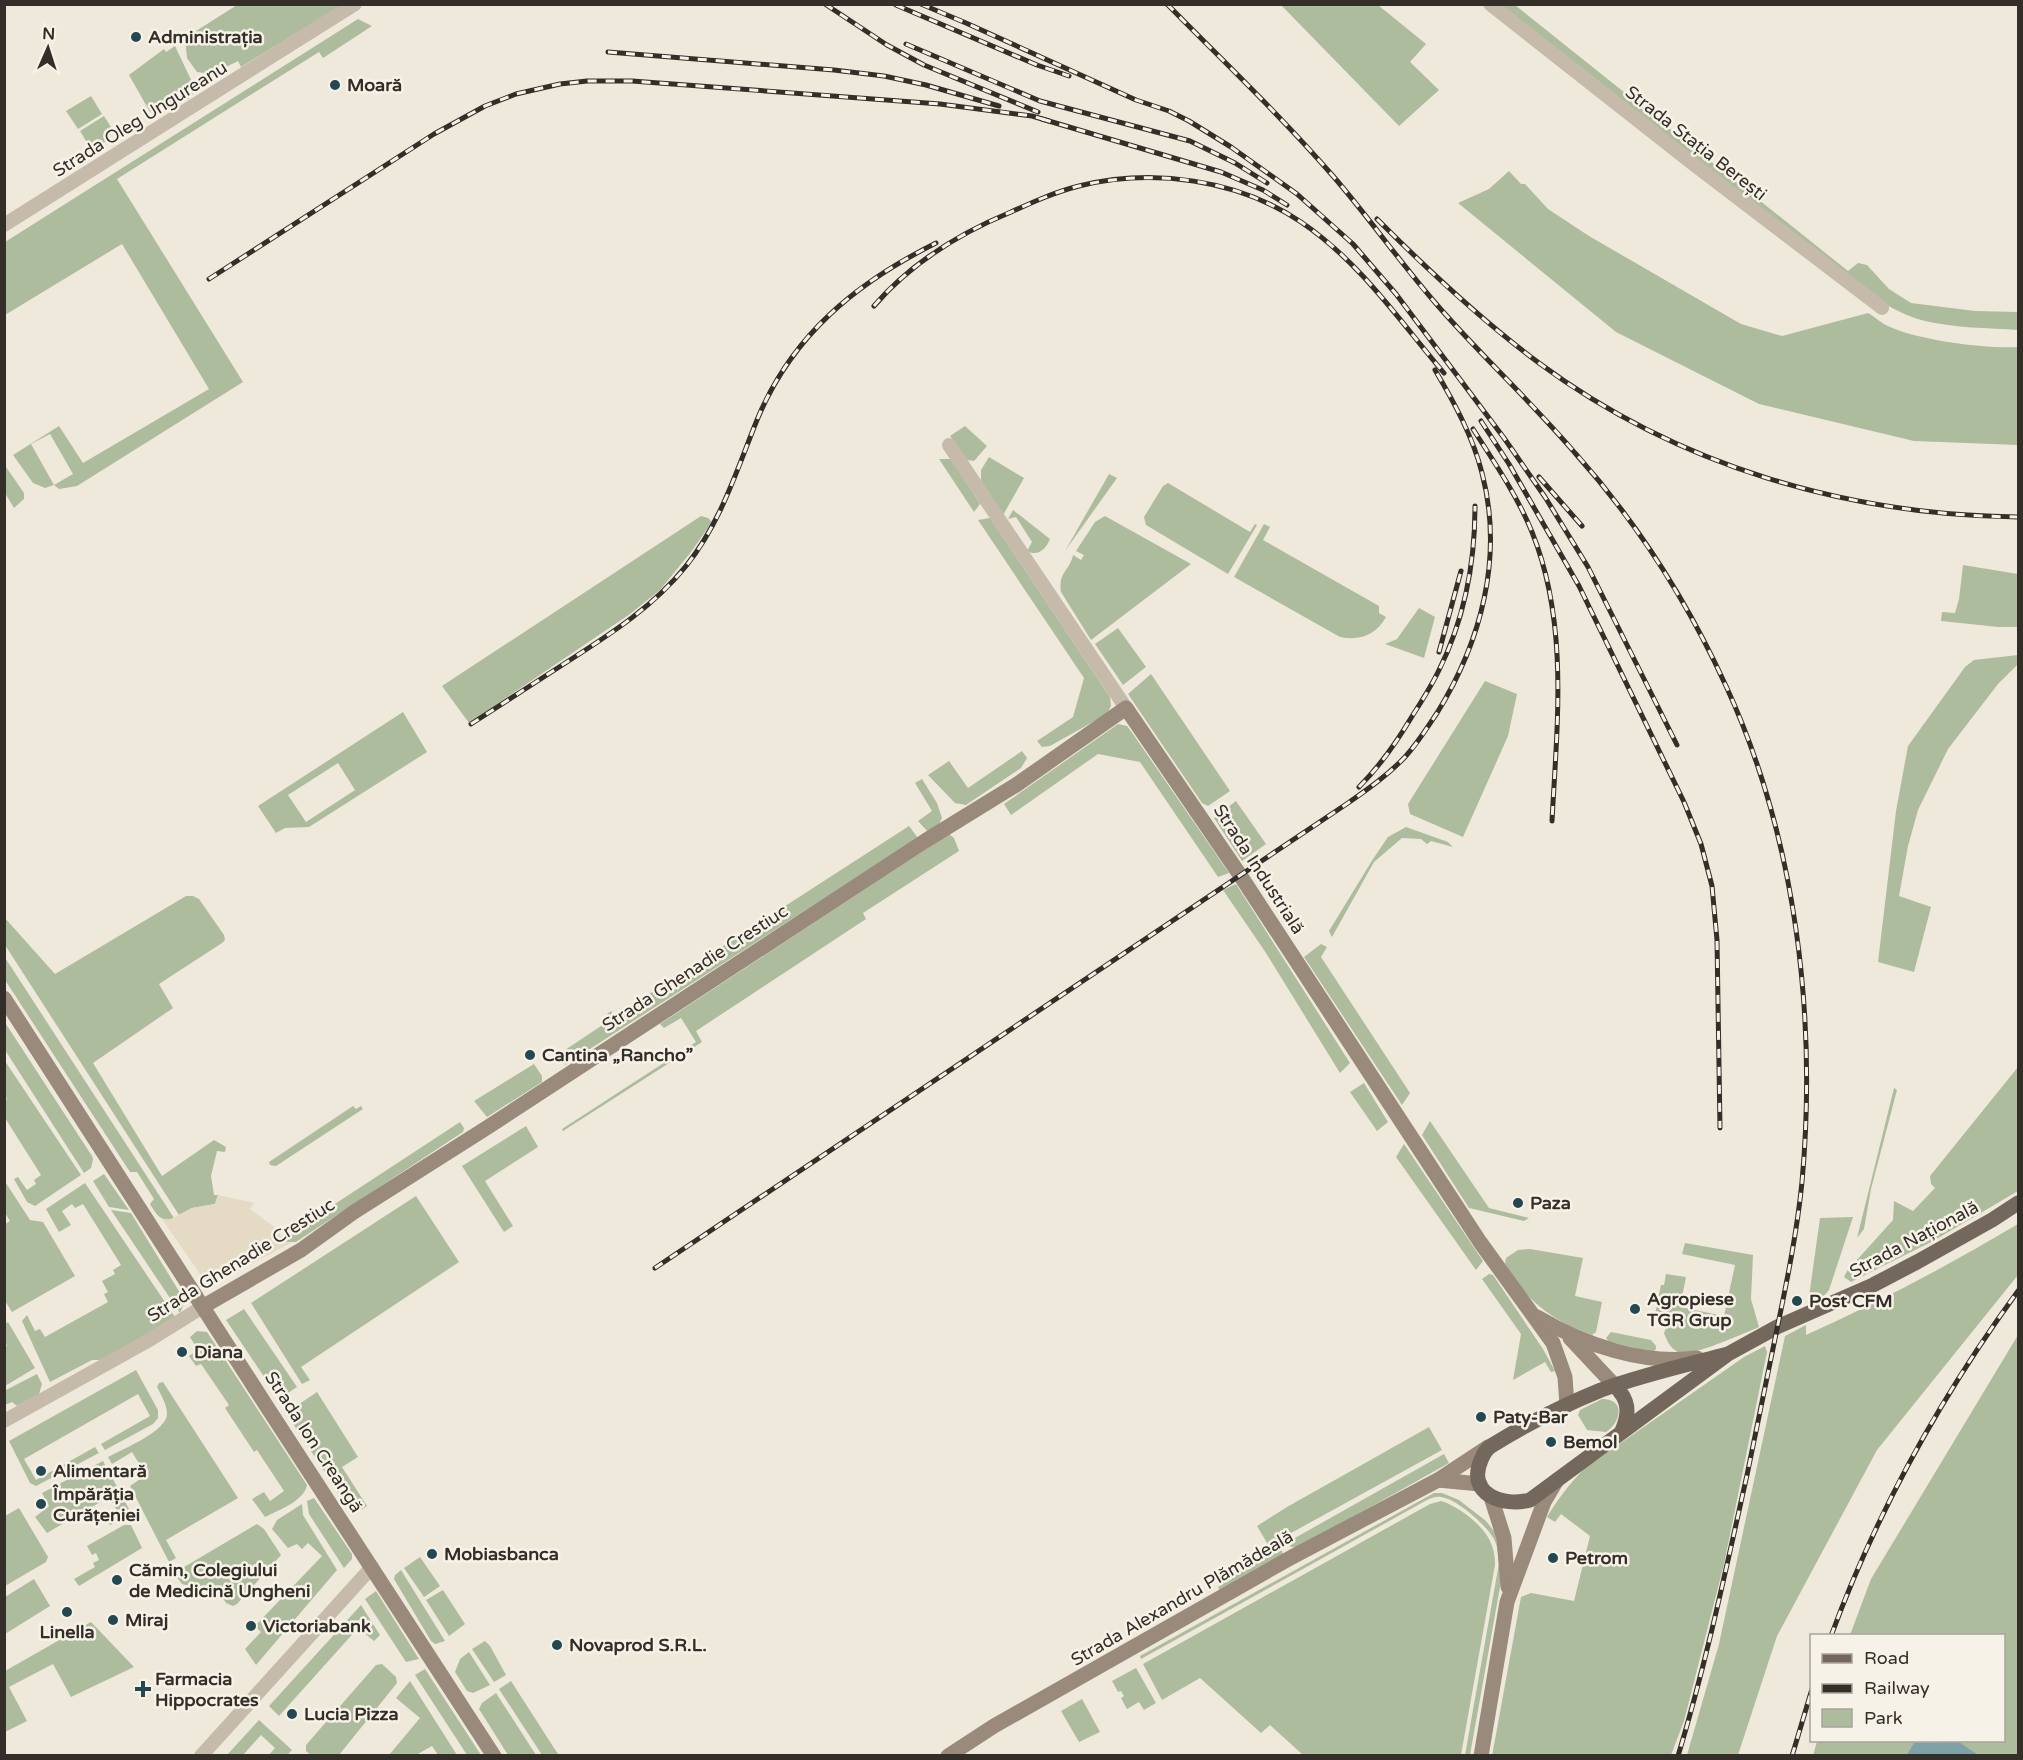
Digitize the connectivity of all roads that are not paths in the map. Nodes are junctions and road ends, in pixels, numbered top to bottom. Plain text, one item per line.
1 (355, 4) edge
2 (1490, 4) edge
3 (4, 225) edge
4 (1882, 308) dead end
5 (949, 445) dead end
6 (1126, 708) junction
7 (4, 998) edge
8 (2019, 1203) edge
9 (204, 1306) junction
10 (1535, 1316) junction
11 (1566, 1334) junction
12 (1728, 1354) junction
13 (1615, 1386) junction
14 (1567, 1405) junction
15 (4, 1421) edge
16 (1622, 1431) junction
17 (1488, 1447) junction
18 (1438, 1480) junction
19 (1557, 1480) junction
20 (1480, 1484) junction
21 (1491, 1497) junction
22 (372, 1567) junction
23 (1507, 1602) junction
24 (201, 1755) edge
25 (494, 1755) edge
26 (948, 1755) edge
27 (1481, 1755) edge

1 - 3 street, Strada Oleg Ungureanu
2 - 4 street, Strada Stația Berești
5 - 6 street, Strada Industrială
6 - 9 street, Strada Ghenadie Crestiuc
6 - 10 street, Strada Industrială
7 - 9 street, Strada Ion Creangă
8 - 12 main road, Strada Națională
9 - 15 street, Strada Ghenadie Crestiuc
9 - 22 street, Strada Ion Creangă
10 - 11 street, Strada Industrială
10 - 14 street, Strada Industrială
11 - 12 street, Strada Industrială
11 - 13 street, Strada Industrială
12 - 13 main road, Strada Națională
12 - 16 main road, Strada Națională
13 - 14 main road, Strada Națională
13 - 16 main road
14 - 17 main road, Strada Națională
16 - 19 main road, Strada Națională
17 - 18 street, Strada Alexandru Plămădeală
17 - 20 main road
18 - 20 street
18 - 26 street, Strada Alexandru Plămădeală
19 - 21 main road, Strada Națională
19 - 23 street, Strada Națională
20 - 21 main road, Strada Națională
21 - 23 street, Strada Națională
22 - 24 street
22 - 25 street, Strada Ion Creangă
23 - 27 street, Strada Națională

